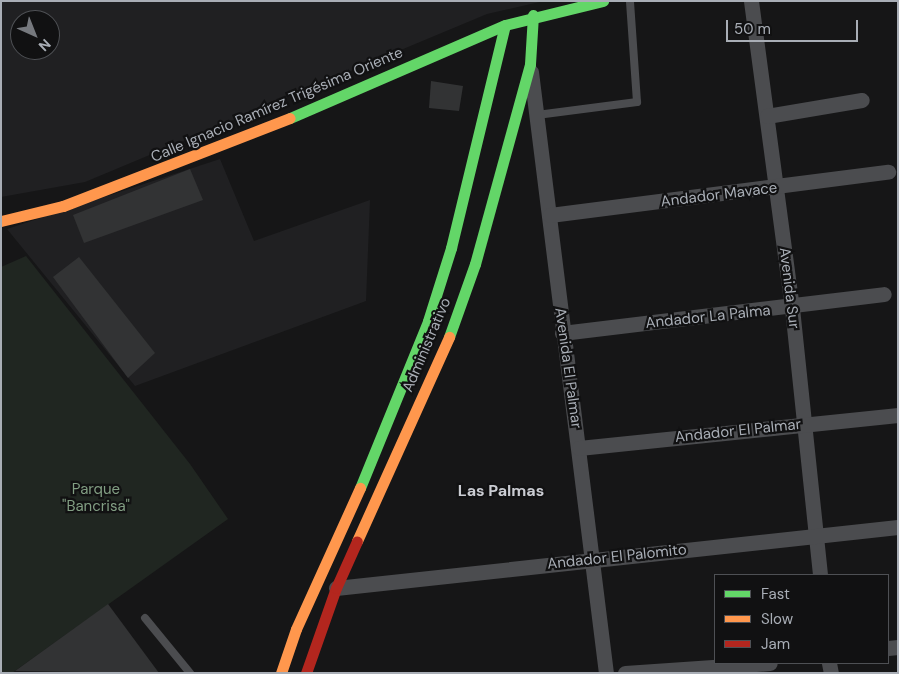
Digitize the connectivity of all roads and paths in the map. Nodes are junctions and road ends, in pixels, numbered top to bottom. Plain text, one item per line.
1 (603, 1) edge
2 (630, 1) edge
3 (751, 1) edge
4 (532, 16) junction
5 (504, 25) junction
6 (530, 64) junction
7 (862, 100) dead end
8 (537, 115) junction
9 (767, 116) junction
10 (888, 172) dead end
11 (776, 188) junction
12 (550, 215) junction
13 (1, 221) edge
14 (884, 294) dead end
15 (792, 308) junction
16 (562, 333) junction
17 (898, 415) edge
18 (804, 424) junction
19 (579, 448) junction
20 (898, 527) edge
21 (816, 535) junction
22 (592, 560) junction
23 (820, 574) edge
24 (336, 588) junction
25 (145, 618) dead end
26 (765, 664) edge
27 (281, 669) edge
28 (741, 669) edge
29 (190, 673) edge
30 (270, 673) edge
31 (306, 673) edge
32 (606, 673) edge
33 (625, 673) edge

1 - 4 street, Calle Ignacio Ramírez Trigésima Oriente
2 - 8 lane
3 - 9 street, Avenida Sur
4 - 5 street, Calle Ignacio Ramírez Trigésima Oriente
4 - 6 street, Administrativo
5 - 13 street, Calle Ignacio Ramírez Trigésima Oriente
5 - 27 street, Administrativo
6 - 8 street, Avenida El Palmar
6 - 24 street, Administrativo
7 - 9 street
8 - 12 street, Avenida El Palmar
9 - 11 street, Avenida Sur
10 - 11 street, Andador Mavace
11 - 12 street, Andador Mavace
11 - 15 street, Avenida Sur
12 - 16 street, Avenida El Palmar
14 - 15 street, Andador La Palma
15 - 16 street, Andador La Palma
15 - 18 street, Avenida Sur
16 - 19 street, Avenida El Palmar
17 - 18 street, Andador El Palmar
18 - 19 street, Andador El Palmar
18 - 21 street, Avenida Sur
19 - 22 street, Avenida El Palmar
20 - 21 street, Andador El Palomito
21 - 22 street, Andador El Palomito
21 - 23 street, Avenida Sur
22 - 24 street, Andador El Palomito
22 - 32 street, Avenida El Palmar
24 - 31 street, Administrativo
25 - 29 lane
26 - 28 street
27 - 30 lane
28 - 33 street

